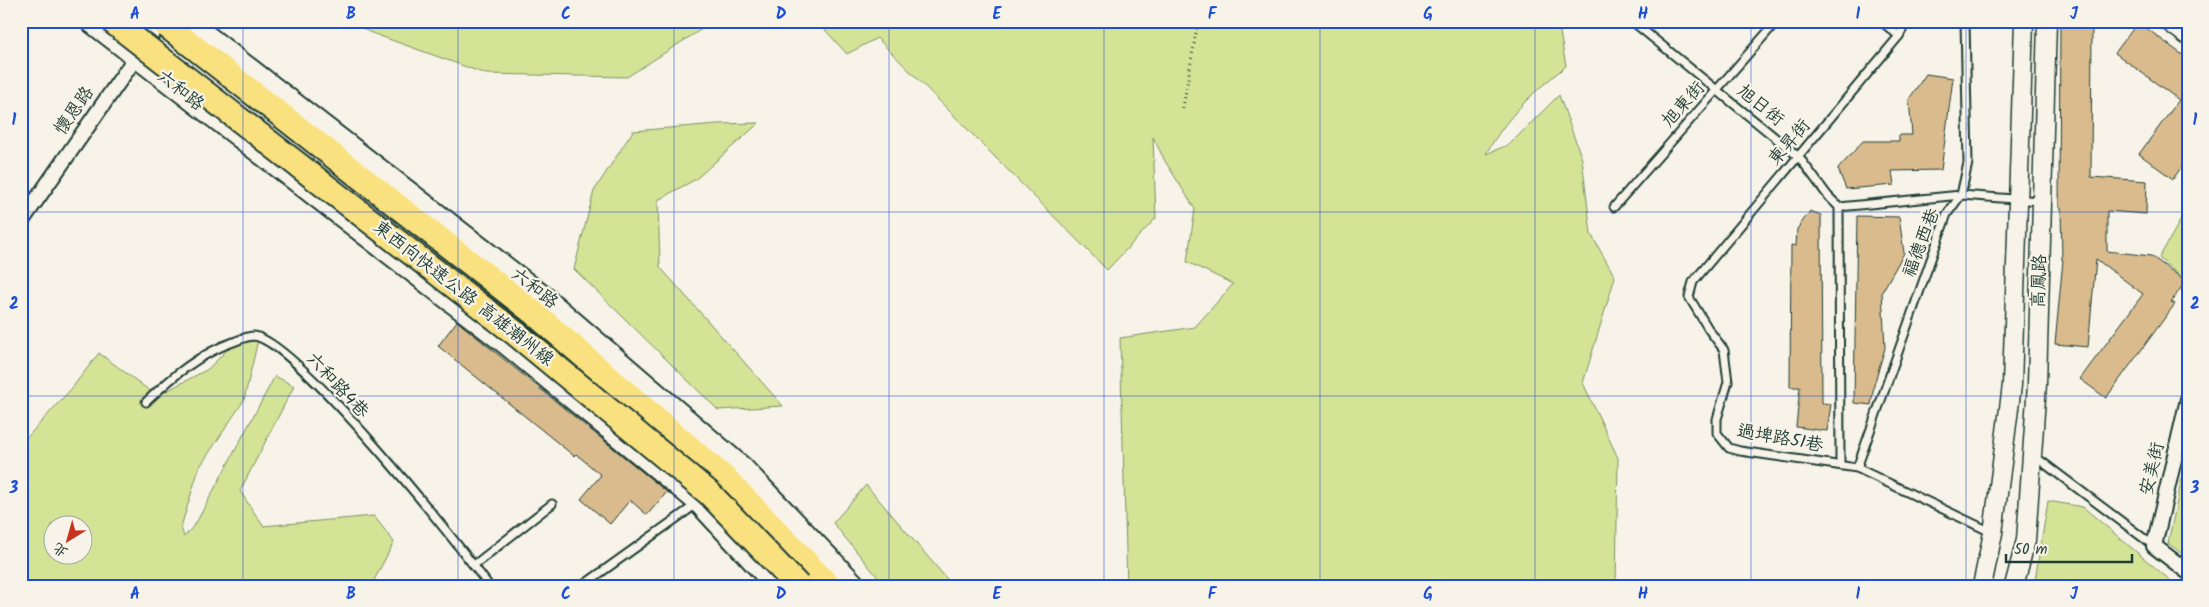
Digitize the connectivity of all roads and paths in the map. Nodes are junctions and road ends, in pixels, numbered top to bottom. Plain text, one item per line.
1 (90, 21) edge
2 (112, 21) edge
3 (161, 21) edge
4 (188, 21) edge
5 (1198, 21) edge
6 (1777, 21) edge
7 (1881, 21) edge
8 (1907, 21) edge
9 (1965, 21) edge
10 (2024, 21) edge
11 (2047, 21) edge
12 (2168, 21) edge
13 (1638, 23) edge
14 (1899, 36) junction
15 (2188, 36) edge
16 (136, 56) junction
17 (1717, 91) junction
18 (1183, 108) dead end
19 (1799, 157) junction
20 (1962, 195) junction
21 (2018, 200) junction
22 (2042, 202) junction
23 (1614, 207) dead end
24 (1839, 207) junction
25 (21, 222) edge
26 (1693, 282) joint
27 (2188, 399) edge
28 (146, 402) dead end
29 (2031, 454) junction
30 (1840, 465) junction
31 (1857, 468) junction
32 (698, 503) junction
33 (552, 504) dead end
34 (1993, 533) junction
35 (2154, 546) junction
36 (474, 565) junction
37 (2188, 572) edge
38 (489, 586) edge
39 (582, 586) edge
40 (776, 586) edge
41 (798, 586) edge
42 (829, 586) edge
43 (856, 586) edge
44 (1982, 586) edge
45 (2014, 586) edge

1 - 16 main road, 六和路
2 - 41 highway, 東西向快速公路 高雄潮州線, bridge
3 - 16 street, 懷恩路
3 - 42 highway, 東西向快速公路 高雄潮州線
4 - 43 main road, 六和路
5 - 18 path
6 - 17 lane, 旭東街
7 - 14 lane
8 - 14 lane, 東昇街
9 - 20 lane, 福德西巷
10 - 21 street, 高鳳路
11 - 22 street, 高鳳路
12 - 15 street
13 - 17 lane, 旭日街
14 - 19 lane, 東昇街
16 - 25 street, 懷恩路
16 - 32 main road, 六和路
17 - 19 lane, 旭日街
17 - 23 lane, 旭東街
19 - 24 lane, 旭日街
19 - 26 lane, 東昇街
20 - 21 lane
20 - 24 lane
20 - 31 lane, 福德西巷
21 - 22 lane
21 - 34 street, 高鳳路
22 - 29 street, 高鳳路
24 - 30 lane
26 - 30 lane, 過埤路51巷
27 - 35 street, 安美街
28 - 36 lane, 六和路4巷
29 - 35 lane
29 - 45 street, 高鳳路
30 - 31 lane, 過埤路51巷
31 - 34 lane, 過埤路51巷
32 - 39 lane
32 - 40 main road, 六和路
33 - 36 lane
34 - 44 street, 高鳳路
35 - 37 street
36 - 38 lane, 六和路4巷

